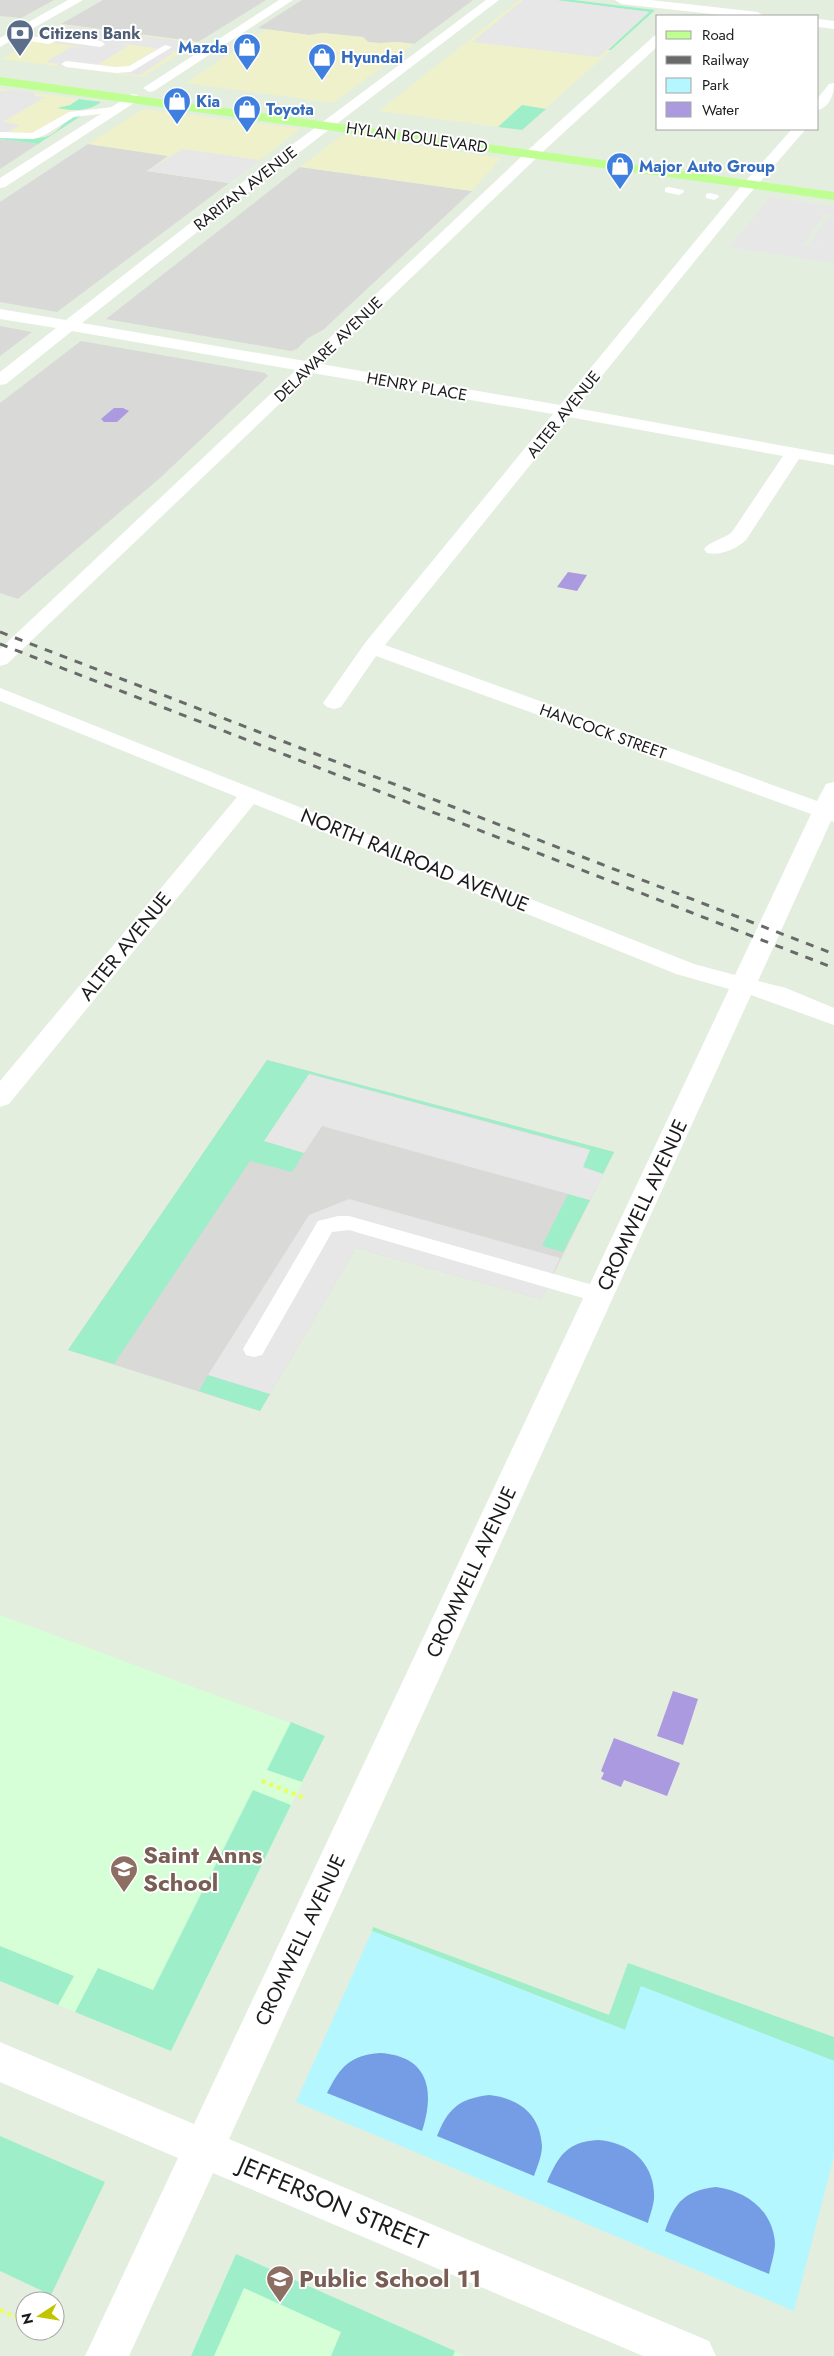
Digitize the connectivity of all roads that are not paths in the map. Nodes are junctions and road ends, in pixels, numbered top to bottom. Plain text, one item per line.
1 (77, 0) edge
2 (287, 0) edge
3 (492, 0) edge
4 (621, 0) edge
5 (690, 8) edge
6 (750, 15) edge
7 (819, 23) edge
8 (834, 25) edge
9 (12, 36) junction
10 (39, 40) junction
11 (49, 41) dead end
12 (656, 41) edge
13 (0, 42) edge
14 (63, 43) dead end
15 (168, 47) dead end
16 (66, 64) dead end
17 (57, 75) dead end
18 (0, 81) edge
19 (114, 83) dead end
20 (149, 88) junction
21 (834, 88) edge
22 (169, 90) dead end
23 (132, 92) junction
24 (206, 96) dead end
25 (819, 105) edge
26 (113, 110) junction
27 (341, 115) junction
28 (328, 125) junction
29 (797, 130) edge
30 (0, 135) edge
31 (539, 148) junction
32 (756, 178) junction
33 (834, 182) edge
34 (0, 184) edge
35 (834, 196) edge
36 (0, 314) edge
37 (70, 326) junction
38 (309, 367) junction
39 (0, 380) edge
40 (565, 411) junction
41 (794, 453) junction
42 (834, 460) edge
43 (714, 549) dead end
44 (372, 647) junction
45 (0, 660) edge
46 (0, 694) edge
47 (334, 703) dead end
48 (251, 794) junction
49 (830, 805) edge
50 (744, 985) junction
51 (834, 1017) edge
52 (0, 1098) edge
53 (600, 1295) junction
54 (254, 1349) dead end
55 (0, 2062) edge
56 (202, 2148) junction
57 (107, 2356) edge
58 (694, 2356) edge

1 - 9 street
2 - 20 street
3 - 27 street, RARITAN AVENUE
4 - 5 street
5 - 6 street
7 - 8 street
9 - 10 lane
9 - 13 street
10 - 11 lane
10 - 14 lane
12 - 31 street, DELAWARE AVENUE
15 - 16 lane
17 - 19 main road
18 - 23 main road, HYLAN BOULEVARD
20 - 22 main road, HYLAN BOULEVARD
20 - 23 main road, HYLAN BOULEVARD
21 - 25 street
23 - 26 street
23 - 28 main road, HYLAN BOULEVARD
24 - 27 main road, HYLAN BOULEVARD
26 - 30 lane
26 - 34 street
27 - 28 street, RARITAN AVENUE
27 - 31 main road, HYLAN BOULEVARD
28 - 31 main road, HYLAN BOULEVARD
28 - 37 street, RARITAN AVENUE
29 - 32 street, ALTER AVENUE
31 - 32 main road, HYLAN BOULEVARD
31 - 38 street, DELAWARE AVENUE
32 - 33 main road, HYLAN BOULEVARD
32 - 35 main road, HYLAN BOULEVARD
32 - 40 street, ALTER AVENUE
36 - 37 street, HENRY PLACE
37 - 38 street, HENRY PLACE
37 - 39 street, RARITAN AVENUE
38 - 40 street, HENRY PLACE
38 - 45 street, DELAWARE AVENUE
40 - 41 street, HENRY PLACE
40 - 44 street, ALTER AVENUE
41 - 42 street, HENRY PLACE
41 - 43 street
44 - 47 street, ALTER AVENUE
44 - 49 street, HANCOCK STREET
46 - 48 street, NORTH RAILROAD AVENUE
48 - 50 street, NORTH RAILROAD AVENUE
48 - 52 street, ALTER AVENUE
49 - 50 street, CROMWELL AVENUE
50 - 51 street, NORTH RAILROAD AVENUE
50 - 53 street, CROMWELL AVENUE
53 - 54 lane
53 - 56 street, CROMWELL AVENUE
55 - 56 street, JEFFERSON STREET
56 - 57 street, CROMWELL AVENUE
56 - 58 street, JEFFERSON STREET

